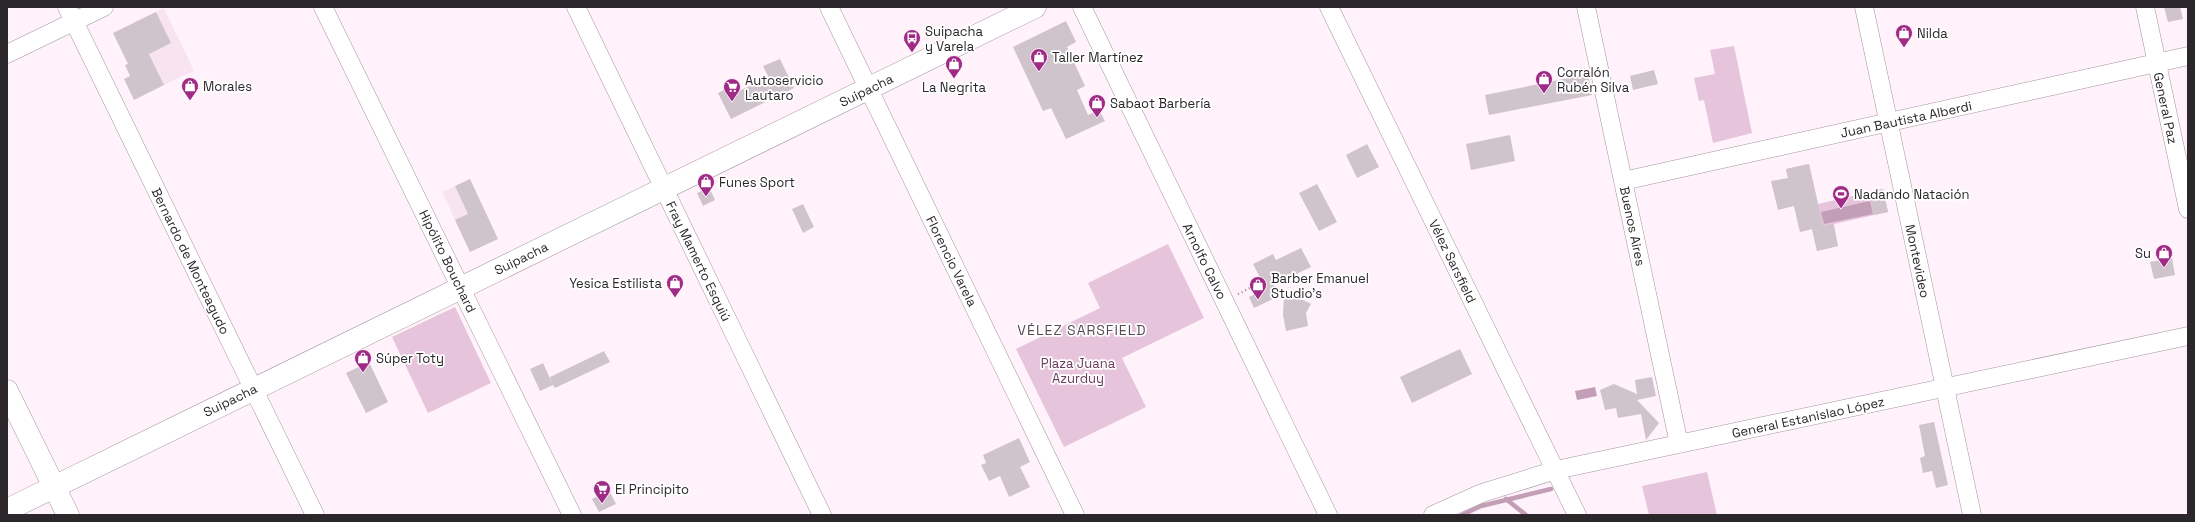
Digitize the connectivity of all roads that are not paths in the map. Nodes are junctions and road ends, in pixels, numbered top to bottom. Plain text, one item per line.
1 (104, 7) edge
2 (323, 7) edge
3 (576, 7) edge
4 (829, 7) edge
5 (1036, 7) edge
6 (1082, 7) edge
7 (1329, 7) edge
8 (1586, 7) edge
9 (1864, 7) edge
10 (2145, 7) edge
11 (71, 14) edge
12 (7, 54) edge
13 (2188, 56) edge
14 (2157, 63) junction
15 (869, 88) junction
16 (1888, 122) junction
17 (1623, 181) junction
18 (664, 188) junction
19 (2188, 209) edge
20 (461, 286) junction
21 (2188, 336) edge
22 (1945, 388) junction
23 (253, 389) junction
24 (7, 391) edge
25 (1679, 444) junction
26 (1556, 470) junction
27 (54, 487) junction
28 (7, 510) edge
29 (68, 515) edge
30 (315, 515) edge
31 (572, 515) edge
32 (822, 515) edge
33 (1075, 515) edge
34 (1328, 515) edge
35 (1433, 515) edge
36 (1577, 515) edge
37 (1972, 515) edge

1 - 11 street
2 - 20 street, Hipólito Bouchard
3 - 18 street, Fray Mamerto Esquiú
4 - 15 street, Florencio Varela
5 - 15 main road, Suipacha
6 - 34 street, Arnolfo Calvo
7 - 26 street, Vélez Sarsfield
8 - 17 street, Buenos Aires
9 - 16 street, Montevideo
10 - 14 street, General Paz
11 - 12 street
11 - 23 street, Bernardo de Monteagudo
13 - 14 street, Juan Bautista Alberdi
14 - 16 street, Juan Bautista Alberdi
14 - 19 street, General Paz
15 - 18 main road, Suipacha
15 - 33 street, Florencio Varela
16 - 17 street, Juan Bautista Alberdi
16 - 22 street, Montevideo
17 - 25 street, Buenos Aires
18 - 20 main road, Suipacha
18 - 32 street, Fray Mamerto Esquiú
20 - 23 main road, Suipacha
20 - 31 street, Hipólito Bouchard
21 - 22 street, General Estanislao López
22 - 25 street, General Estanislao López
22 - 37 street, Montevideo
23 - 27 main road, Suipacha
23 - 30 street, Bernardo de Monteagudo
24 - 27 main road
25 - 26 street, General Estanislao López
26 - 35 street, General Estanislao López
26 - 36 street, Vélez Sarsfield
27 - 28 main road, Suipacha
27 - 29 main road

